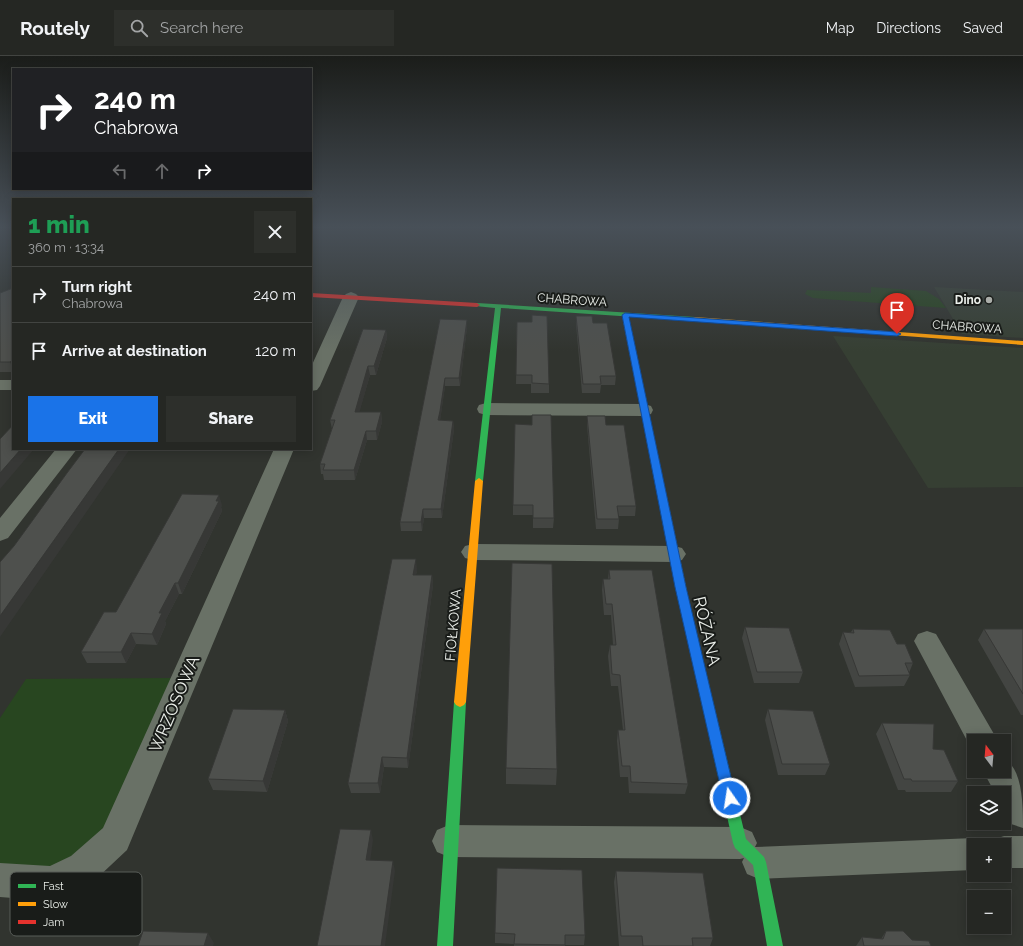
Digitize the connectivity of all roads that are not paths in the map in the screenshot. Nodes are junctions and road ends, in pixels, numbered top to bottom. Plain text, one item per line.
1 (312, 295) edge
2 (351, 297) junction
3 (498, 307) junction
4 (625, 315) junction
5 (1023, 343) edge
6 (312, 384) edge
7 (0, 385) edge
8 (12, 385) edge
9 (486, 409) junction
10 (644, 410) junction
11 (66, 450) edge
12 (284, 450) edge
13 (0, 533) edge
14 (473, 552) junction
15 (674, 554) junction
16 (927, 641) dead end
17 (979, 734) edge
18 (1004, 778) edge
19 (1023, 813) edge
20 (449, 841) junction
21 (749, 852) junction
22 (1011, 852) edge
23 (1023, 852) edge
24 (967, 854) edge
25 (75, 872) edge
26 (0, 880) edge
27 (10, 881) edge
28 (445, 946) edge
29 (775, 946) edge

1 - 2 street, CHABROWA
2 - 3 street, CHABROWA
2 - 6 street
3 - 4 street, CHABROWA
3 - 9 street, FIOŁKOWA
4 - 5 street, CHABROWA
4 - 10 street, RÓŻANA
7 - 8 street
9 - 10 street
9 - 14 street, FIOŁKOWA
10 - 15 street, RÓŻANA
11 - 13 street
12 - 25 street, WRZOSOWA
14 - 15 street
14 - 20 street, FIOŁKOWA
15 - 21 street, RÓŻANA
16 - 17 street
18 - 19 street
20 - 21 street
20 - 28 street, FIOŁKOWA
21 - 24 street
21 - 29 street, RÓŻANA
22 - 23 street
26 - 27 street, WRZOSOWA

